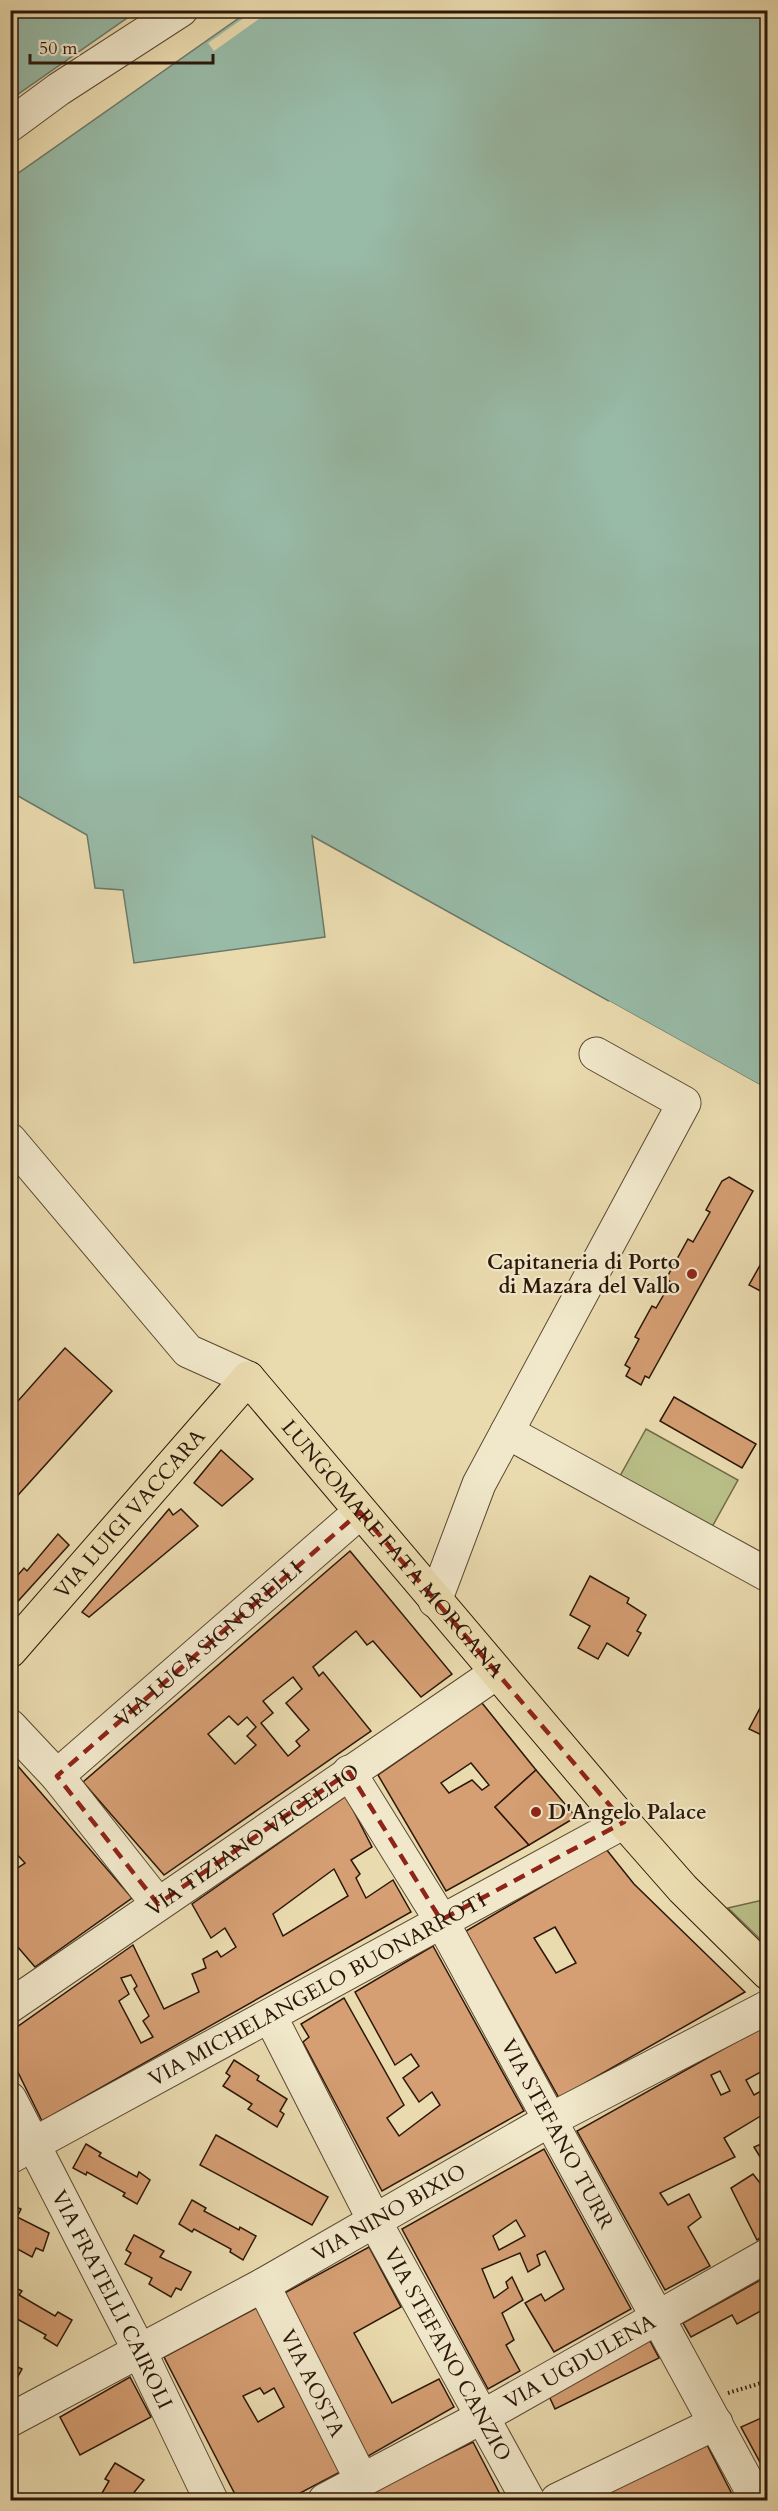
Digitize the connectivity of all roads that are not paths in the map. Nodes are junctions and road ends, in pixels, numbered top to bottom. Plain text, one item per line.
1 (181, 10) edge
2 (10, 125) edge
3 (596, 1053) dead end
4 (12, 1145) edge
5 (248, 1377) junction
6 (507, 1432) junction
7 (360, 1512) junction
8 (768, 1575) edge
9 (435, 1601) junction
10 (10, 1651) edge
11 (495, 1673) junction
12 (10, 1726) edge
13 (349, 1772) junction
14 (57, 1776) junction
15 (624, 1822) junction
16 (158, 1904) junction
17 (441, 1920) junction
18 (768, 1973) edge
19 (10, 2006) edge
20 (768, 2007) edge
21 (270, 2016) junction
22 (10, 2099) edge
23 (548, 2121) junction
24 (22, 2151) edge
25 (375, 2222) junction
26 (768, 2255) edge
27 (263, 2285) junction
28 (659, 2316) junction
29 (139, 2350) junction
30 (711, 2413) junction
31 (482, 2417) junction
32 (10, 2420) edge
33 (362, 2481) junction
34 (211, 2500) edge
35 (325, 2500) edge
36 (528, 2500) edge
37 (557, 2500) edge
38 (757, 2500) edge

1 - 2 street
3 - 6 street
4 - 5 street, LUNGOMARE FATA MORGANA
5 - 7 main road, LUNGOMARE FATA MORGANA
5 - 10 main road, VIA LUIGI VACCARA
6 - 8 street
6 - 9 street
7 - 9 main road, LUNGOMARE FATA MORGANA
7 - 14 street, VIA LUCA SIGNORELLI
9 - 11 main road, LUNGOMARE FATA MORGANA
11 - 13 street, VIA TIZIANO VECELLIO
11 - 15 main road, LUNGOMARE FATA MORGANA
12 - 14 street
13 - 16 street, VIA TIZIANO VECELLIO
13 - 17 street, VIA STEFANO TURR
14 - 16 street
15 - 17 street, VIA MICHELANGELO BUONARROTI
15 - 18 main road, LUNGOMARE FATA MORGANA
16 - 19 street, VIA TIZIANO VECELLIO
17 - 21 street, VIA MICHELANGELO BUONARROTI
17 - 23 street, VIA STEFANO TURR
20 - 23 street, VIA NINO BIXIO
21 - 24 street, VIA MICHELANGELO BUONARROTI
21 - 25 street, VIA STEFANO CANZIO
22 - 24 street, VIA FRATELLI CAIROLI
23 - 25 street, VIA NINO BIXIO
23 - 28 street, VIA STEFANO TURR
24 - 29 street, VIA FRATELLI CAIROLI
25 - 27 street, VIA NINO BIXIO
25 - 31 street, VIA STEFANO CANZIO
26 - 28 street, VIA UGDULENA
27 - 29 street, VIA NINO BIXIO
27 - 33 street, VIA AOSTA
28 - 30 street, VIA STEFANO TURR
28 - 31 street, VIA UGDULENA
29 - 32 street, VIA NINO BIXIO
29 - 34 street, VIA FRATELLI CAIROLI
30 - 37 street
30 - 38 street, VIA STEFANO TURR
31 - 33 street, VIA UGDULENA
31 - 36 street, VIA STEFANO CANZIO
33 - 35 street, VIA UGDULENA

